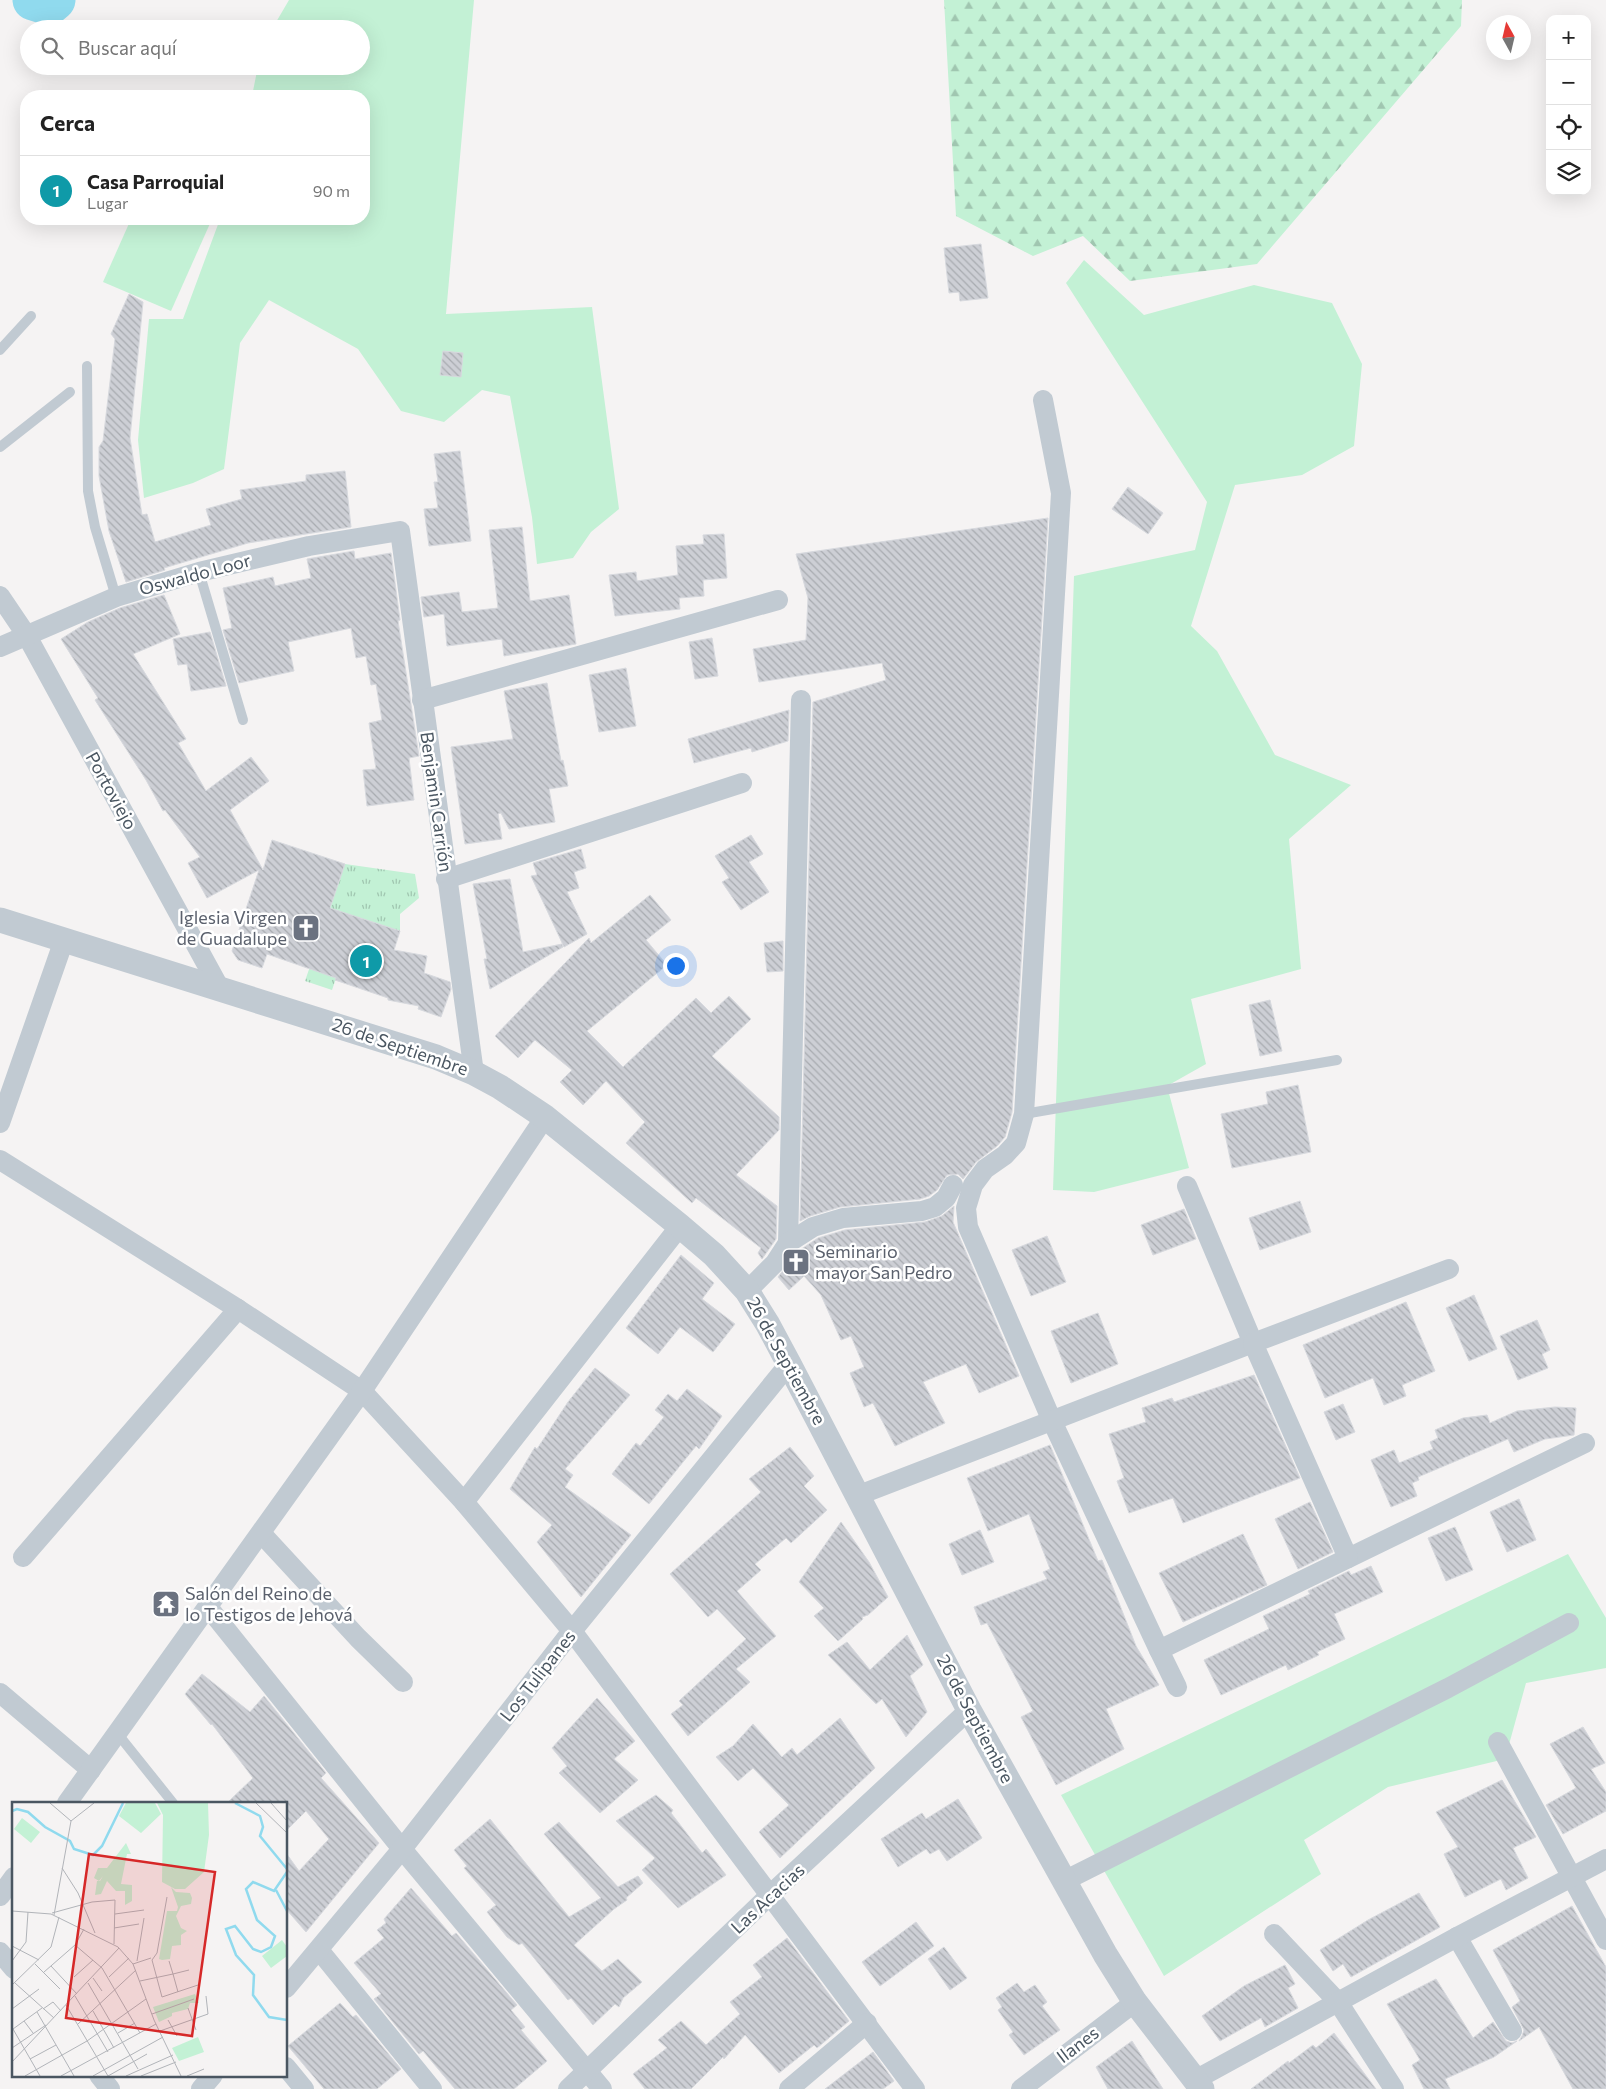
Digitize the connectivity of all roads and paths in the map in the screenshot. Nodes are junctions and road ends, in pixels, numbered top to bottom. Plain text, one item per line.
1 (31, 316) dead end
2 (0, 350) edge
3 (87, 366) dead end
4 (70, 392) dead end
5 (1044, 400) dead end
6 (0, 447) edge
7 (400, 531) joint
8 (199, 572) junction
9 (0, 596) edge
10 (116, 597) junction
11 (778, 600) dead end
12 (27, 636) junction
13 (0, 647) edge
14 (422, 700) junction
15 (801, 700) dead end
16 (243, 720) dead end
17 (742, 783) dead end
18 (446, 879) junction
19 (0, 920) edge
20 (64, 940) junction
21 (219, 987) junction
22 (1337, 1060) dead end
23 (474, 1072) junction
24 (1024, 1114) junction
25 (545, 1117) junction
26 (0, 1123) edge
27 (0, 1160) edge
28 (953, 1185) dead end
29 (1187, 1186) dead end
30 (680, 1226) junction
31 (788, 1243) junction
32 (1449, 1269) dead end
33 (747, 1291) junction
34 (238, 1309) junction
35 (1253, 1343) junction
36 (790, 1364) junction
37 (362, 1392) junction
38 (1052, 1421) junction
39 (1585, 1443) dead end
40 (859, 1495) junction
41 (464, 1502) junction
42 (261, 1532) junction
43 (23, 1557) dead end
44 (1348, 1558) junction
45 (208, 1607) junction
46 (1569, 1623) dead end
47 (572, 1631) junction
48 (1159, 1650) junction
49 (403, 1682) dead end
50 (1178, 1686) dead end
51 (0, 1693) edge
52 (969, 1710) junction
53 (117, 1733) junction
54 (1498, 1742) dead end
55 (90, 1770) junction
56 (72, 1800) edge
57 (172, 1802) edge
58 (402, 1848) junction
59 (1606, 1859) edge
60 (1571, 1876) junction
61 (12, 1880) edge
62 (1064, 1881) junction
63 (770, 1895) junction
64 (0, 1896) edge
65 (1274, 1934) dead end
66 (1457, 1936) junction
67 (1606, 1940) edge
68 (319, 1950) junction
69 (0, 1952) edge
70 (12, 1967) edge
71 (288, 1986) edge
72 (1135, 2002) junction
73 (1338, 2002) junction
74 (867, 2023) junction
75 (1512, 2031) dead end
76 (288, 2069) edge
77 (588, 2071) junction
78 (100, 2076) edge
79 (212, 2076) edge
80 (1198, 2084) edge
81 (110, 2089) edge
82 (201, 2089) edge
83 (304, 2089) edge
84 (432, 2089) edge
85 (568, 2089) edge
86 (602, 2089) edge
87 (789, 2089) edge
88 (915, 2089) edge
89 (1021, 2089) edge
90 (1394, 2089) edge

1 - 2 lane
3 - 10 lane
4 - 6 lane
5 - 24 street
7 - 8 street, Oswaldo Loor
7 - 14 street, Benjamin Carrión
8 - 10 street, Oswaldo Loor
8 - 16 lane
9 - 12 street, Portoviejo
10 - 12 street, Oswaldo Loor
11 - 14 street
12 - 13 street, Oswaldo Loor
12 - 21 street, Portoviejo
14 - 18 street, Benjamin Carrión
15 - 31 street
17 - 18 street
18 - 23 street, Benjamin Carrión
19 - 20 street, 26 de Septiembre
20 - 21 street, 26 de Septiembre
20 - 26 street
21 - 23 street, 26 de Septiembre
22 - 24 lane
23 - 25 street, 26 de Septiembre
24 - 38 street
25 - 30 street, 26 de Septiembre
25 - 37 street
27 - 34 street
28 - 31 street
29 - 35 street
30 - 33 street, 26 de Septiembre
30 - 41 street
31 - 33 street
32 - 35 street
33 - 36 street, 26 de Septiembre
34 - 37 street
34 - 43 street
35 - 38 street
35 - 44 street
36 - 40 street, 26 de Septiembre
36 - 47 street, Los Tulipanes
37 - 41 street
37 - 42 street
38 - 40 street
38 - 48 street
39 - 44 street
40 - 52 street, 26 de Septiembre
41 - 47 street
42 - 45 street
42 - 49 street
44 - 48 street
45 - 53 street
45 - 58 street
46 - 62 street
47 - 58 street, Los Tulipanes
47 - 63 street
48 - 50 street
51 - 55 street
52 - 62 street, 26 de Septiembre
52 - 63 street, Las Acacias
53 - 55 street
53 - 57 lane
54 - 60 street
55 - 56 street
58 - 68 street, Los Tulipanes
58 - 77 street
59 - 60 street
60 - 66 street
60 - 67 street
61 - 64 street
62 - 72 street, 26 de Septiembre
63 - 74 street
63 - 77 street, Las Acacias
65 - 73 street
66 - 73 street
66 - 75 street
68 - 71 street, Los Tulipanes
68 - 84 street
69 - 70 street
72 - 80 street, 26 de Septiembre
72 - 89 street, Ilanes
73 - 80 street
73 - 90 street
74 - 87 street
74 - 88 street
76 - 83 street
77 - 85 street, Las Acacias
77 - 86 street
78 - 81 street
79 - 82 street

